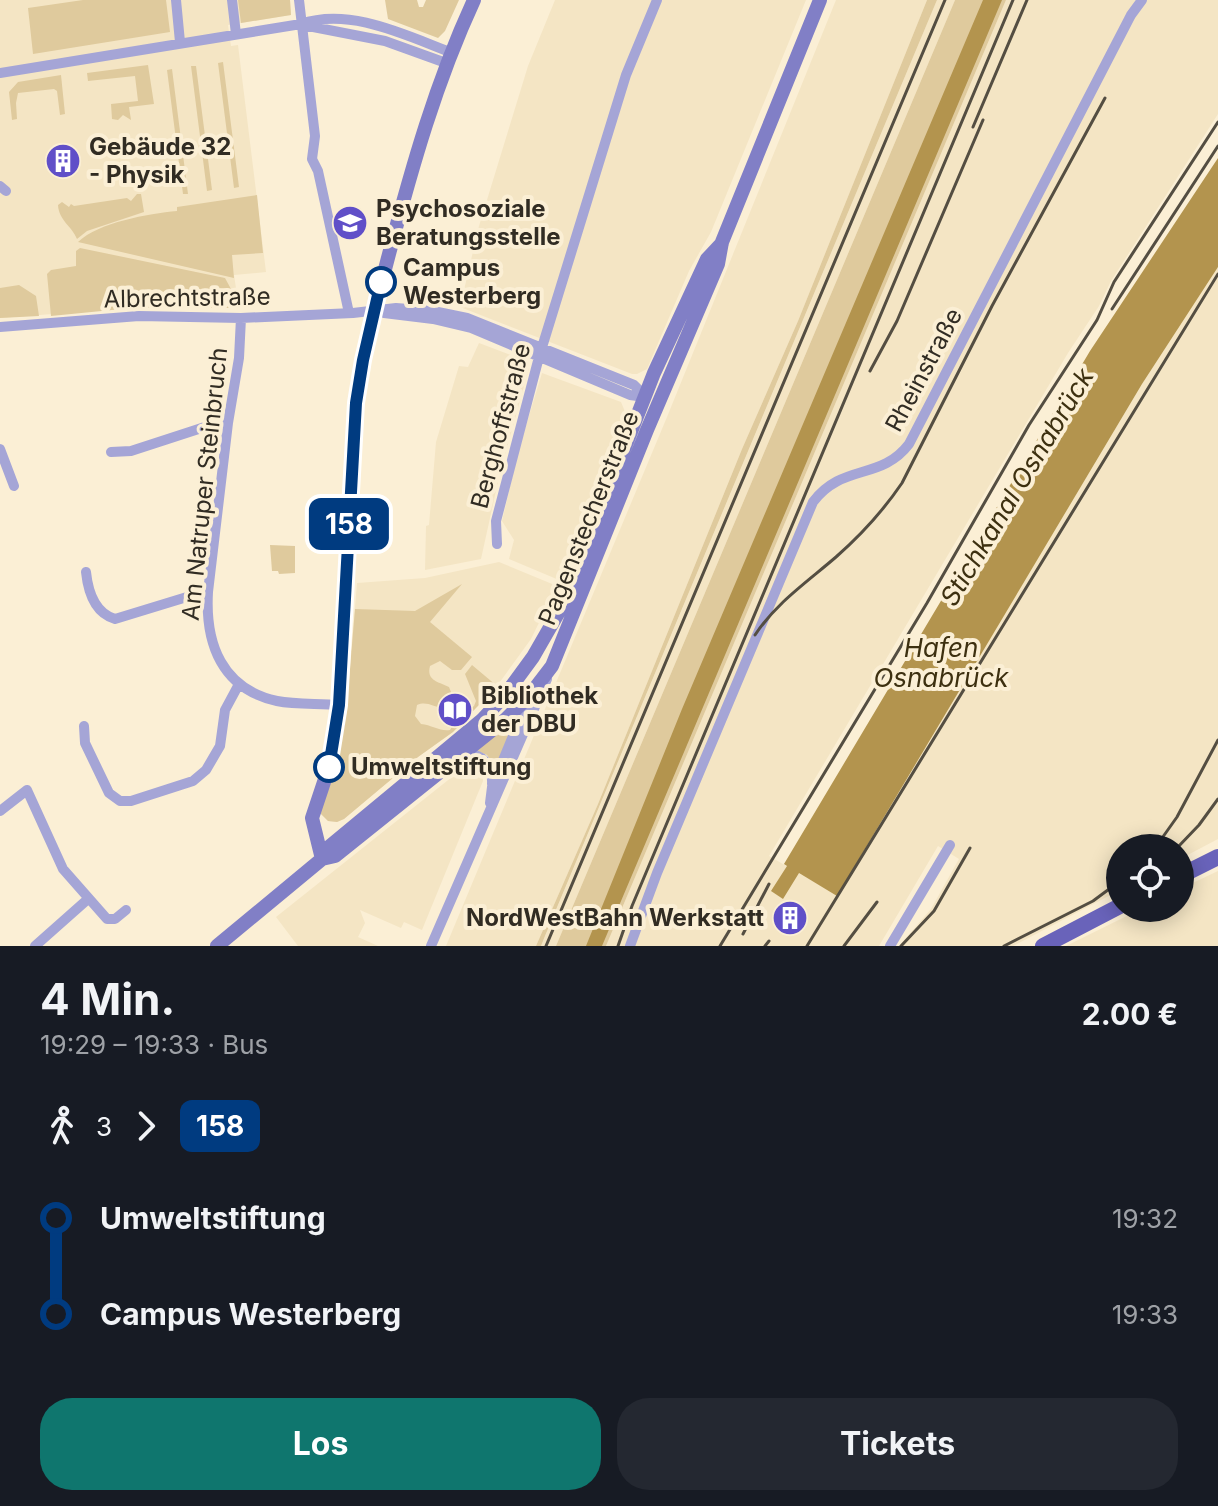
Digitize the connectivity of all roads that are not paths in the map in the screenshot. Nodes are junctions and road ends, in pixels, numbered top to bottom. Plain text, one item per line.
1 (176, 0) edge
2 (232, 0) edge
3 (299, 0) edge
4 (474, 0) edge
5 (657, 0) edge
6 (820, 0) edge
7 (1142, 0) edge
8 (301, 24) junction
9 (236, 34) junction
10 (180, 42) junction
11 (448, 58) junction
12 (0, 73) edge
13 (374, 311) junction
14 (349, 313) junction
15 (241, 318) junction
16 (0, 327) edge
17 (541, 353) junction
18 (653, 400) junction
19 (228, 423) junction
20 (0, 449) edge
21 (111, 452) dead end
22 (14, 486) dead end
23 (497, 544) dead end
24 (86, 572) dead end
25 (208, 592) junction
26 (564, 603) junction
27 (552, 666) junction
28 (239, 684) junction
29 (529, 696) junction
30 (339, 705) junction
31 (84, 726) dead end
32 (459, 757) junction
33 (492, 787) junction
34 (490, 807) junction
35 (0, 811) edge
36 (950, 845) dead end
37 (1218, 857) edge
38 (322, 859) junction
39 (1194, 869) edge
40 (88, 899) junction
41 (126, 910) dead end
42 (1106, 913) edge
43 (35, 946) edge
44 (217, 946) edge
45 (431, 946) edge
46 (630, 946) edge
47 (890, 946) edge
48 (1043, 946) edge

1 - 10 street
2 - 9 street
3 - 8 street
4 - 11 main road
5 - 17 street, Berghoffstraße
6 - 18 main road, Pagenstecherstraße
7 - 46 street, Rheinstraße
8 - 9 street
8 - 11 street
8 - 14 street
9 - 10 street
10 - 12 street
11 - 13 main road
13 - 14 street, Albrechtstraße
13 - 17 street, Albrechtstraße
13 - 30 main road
14 - 15 street, Albrechtstraße
15 - 16 street, Albrechtstraße
15 - 19 street, Am Natruper Steinbruch
17 - 18 street, Albrechtstraße
17 - 23 street, Berghoffstraße
18 - 26 main road, Pagenstecherstraße
18 - 27 main road, Pagenstecherstraße
19 - 21 street
19 - 25 street, Am Natruper Steinbruch
20 - 22 street
24 - 25 street
25 - 28 street, Am Natruper Steinbruch
26 - 29 main road
26 - 38 main road
27 - 29 main road
27 - 34 street, Pagenstecherstraße
28 - 30 street
28 - 31 street
29 - 32 main road
29 - 33 street, Pagenstecherstraße
30 - 38 main road
32 - 33 street
32 - 38 main road
33 - 34 street, Pagenstecherstraße
34 - 45 street, Pagenstecherstraße
35 - 40 street
36 - 47 street
37 - 39 main road
38 - 44 main road
40 - 41 street
40 - 43 street
42 - 48 main road

